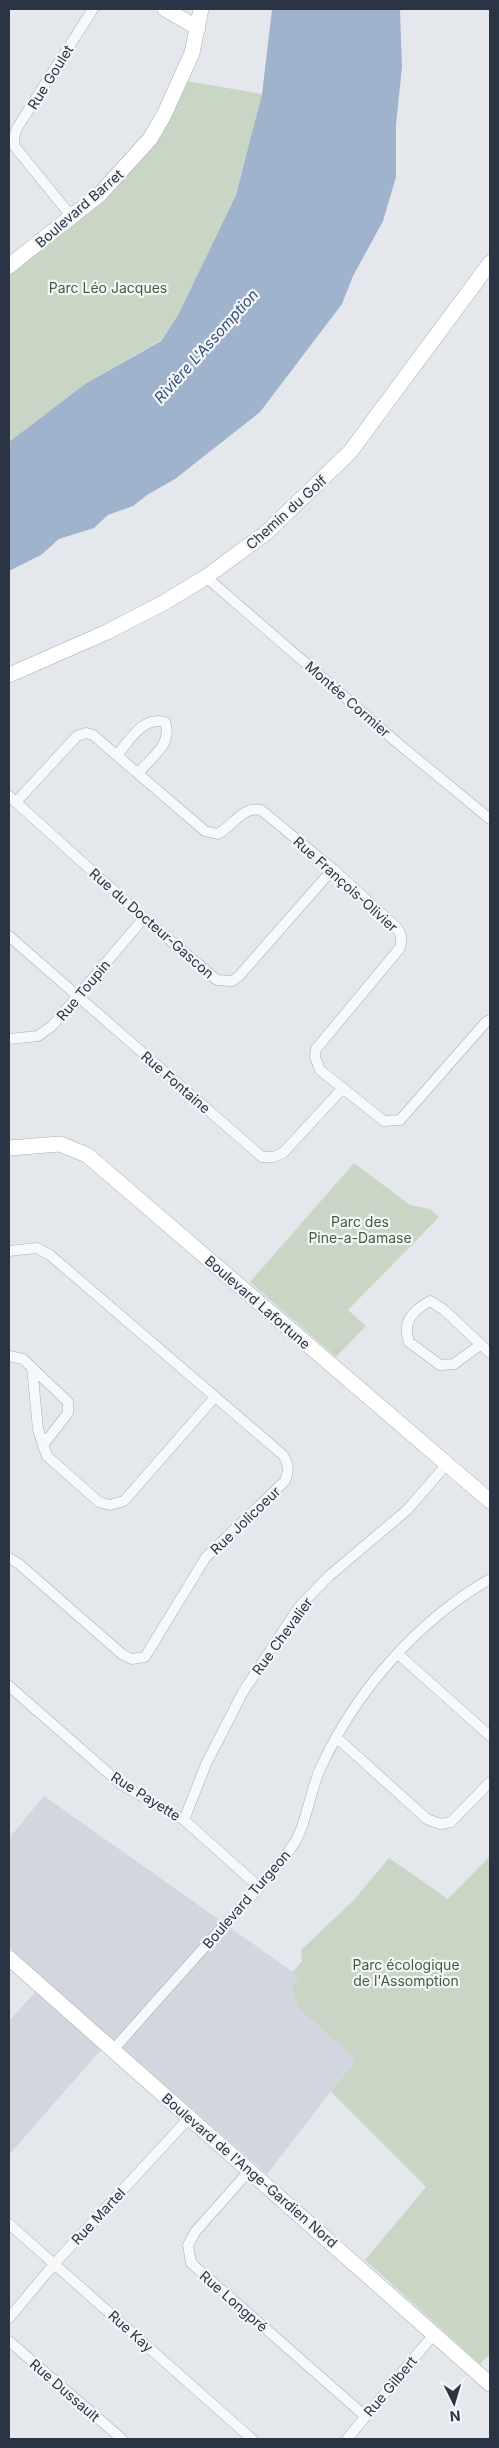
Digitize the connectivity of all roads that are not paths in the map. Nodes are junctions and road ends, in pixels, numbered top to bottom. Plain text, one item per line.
1 (93, 9) edge
2 (165, 9) edge
3 (202, 9) edge
4 (198, 28) junction
5 (72, 217) junction
6 (490, 263) edge
7 (9, 266) edge
8 (206, 578) junction
9 (9, 675) edge
10 (117, 755) junction
11 (138, 773) junction
12 (12, 799) edge
13 (490, 819) edge
14 (332, 869) junction
15 (144, 918) junction
16 (9, 936) edge
17 (78, 996) junction
18 (490, 1020) edge
19 (9, 1039) edge
20 (342, 1089) junction
21 (9, 1148) edge
22 (9, 1251) edge
23 (480, 1345) junction
24 (490, 1353) edge
25 (9, 1356) edge
26 (32, 1368) junction
27 (215, 1397) junction
28 (43, 1445) junction
29 (446, 1464) junction
30 (490, 1501) edge
31 (9, 1558) edge
32 (490, 1579) edge
33 (398, 1654) junction
34 (9, 1686) edge
35 (336, 1736) junction
36 (490, 1736) edge
37 (490, 1782) edge
38 (184, 1820) junction
39 (259, 1887) junction
40 (9, 1958) edge
41 (113, 2050) junction
42 (190, 2117) junction
43 (250, 2170) junction
44 (9, 2224) edge
45 (55, 2263) junction
46 (9, 2318) edge
47 (434, 2334) junction
48 (9, 2341) edge
49 (490, 2384) edge
50 (365, 2416) junction
51 (122, 2439) edge
52 (252, 2439) edge
53 (347, 2439) edge

1 - 5 street, Rue Goulet
2 - 4 street
3 - 4 street, Boulevard Barret
4 - 5 street, Boulevard Barret
5 - 7 street, Boulevard Barret
6 - 8 street, Chemin du Golf
8 - 9 street, Chemin du Golf
8 - 13 street, Montée Cormier
10 - 11 street, Rue François-Olivier
10 - 11 street
10 - 12 street, Rue François-Olivier
11 - 14 street, Rue François-Olivier
12 - 15 street, Rue du Docteur-Gascon
14 - 15 street, Rue du Docteur-Gascon
14 - 20 street, Rue François-Olivier
15 - 17 street, Rue Toupin
16 - 17 street, Rue Fontaine
17 - 19 street, Rue Toupin
17 - 20 street, Rue Fontaine
18 - 20 street, Rue François-Olivier
21 - 29 street, Boulevard Lafortune
22 - 27 street, Rue Jolicoeur
23 - 23 street
23 - 24 street
25 - 26 street
26 - 28 street
26 - 28 street
27 - 28 street
27 - 31 street, Rue Jolicoeur
29 - 30 street, Boulevard Lafortune
29 - 38 street, Rue Chevalier
32 - 33 street, Boulevard Turgeon
33 - 35 street, Boulevard Turgeon
33 - 36 street
34 - 38 street, Rue Payette
35 - 37 street
35 - 39 street, Boulevard Turgeon
38 - 39 street, Rue Payette
39 - 41 street, Boulevard Turgeon
40 - 41 street, Boulevard de l'Ange-Gardien Nord
41 - 42 street, Boulevard de l'Ange-Gardien Nord
42 - 43 street, Boulevard de l'Ange-Gardien Nord
42 - 45 street, Rue Martel
43 - 47 street, Boulevard de l'Ange-Gardien Nord
43 - 50 street, Rue Longpré
44 - 45 street, Rue Kay
45 - 46 street, Rue Martel
45 - 52 street, Rue Kay
47 - 49 street, Boulevard de l'Ange-Gardien Nord
47 - 50 street, Rue Gilbert
48 - 51 street, Rue Dussault
50 - 53 street, Rue Gilbert

